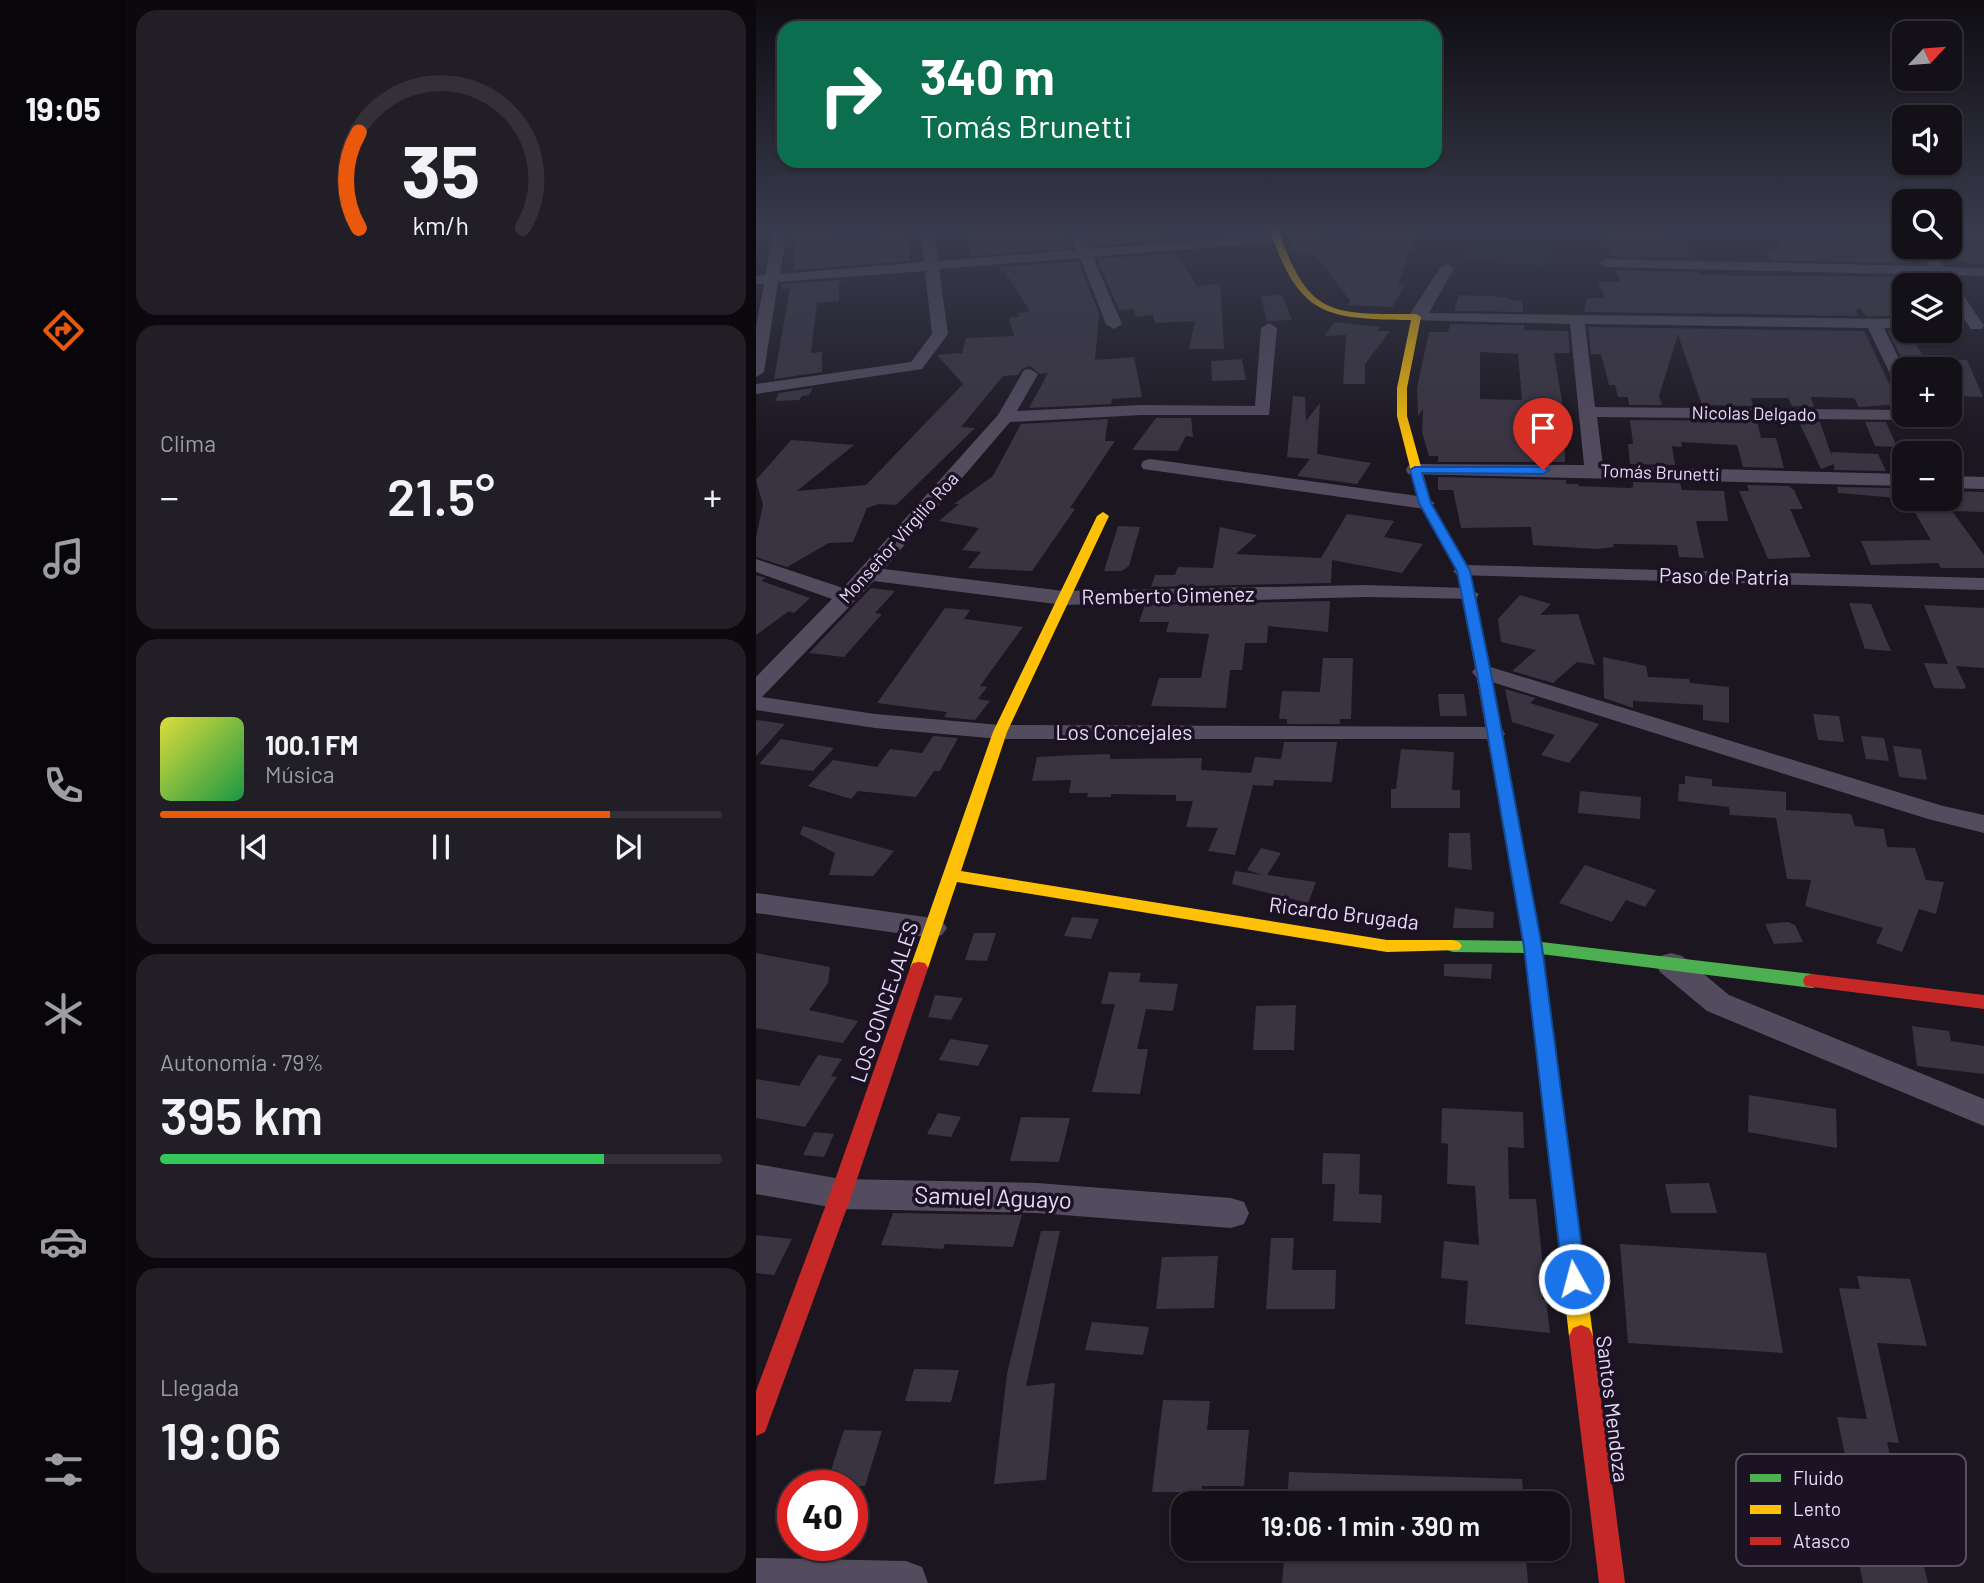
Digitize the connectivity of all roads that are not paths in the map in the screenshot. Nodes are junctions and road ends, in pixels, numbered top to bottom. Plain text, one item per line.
1 (762, 304) edge
2 (936, 304) edge
3 (1105, 304) edge
4 (1319, 304) edge
5 (1425, 304) edge
6 (1964, 304) edge
7 (1417, 317) junction
8 (1577, 320) junction
9 (1114, 324) dead end
10 (1874, 324) junction
11 (1892, 324) edge
12 (1962, 326) edge
13 (1980, 326) edge
14 (1269, 328) dead end
15 (1892, 361) edge
16 (756, 372) edge
17 (1030, 374) dead end
18 (756, 389) edge
19 (1590, 412) junction
20 (1892, 415) edge
21 (1005, 417) junction
22 (1150, 465) dead end
23 (1415, 470) junction
24 (1594, 471) junction
25 (1892, 480) edge
26 (1962, 482) edge
27 (1984, 483) edge
28 (1425, 503) junction
29 (1103, 516) dead end
30 (756, 565) edge
31 (1464, 571) junction
32 (869, 574) junction
33 (1984, 584) edge
34 (1468, 594) junction
35 (847, 597) junction
36 (1064, 598) junction
37 (1484, 673) junction
38 (756, 691) edge
39 (756, 703) edge
40 (1000, 732) junction
41 (1493, 734) junction
42 (1984, 824) edge
43 (951, 875) junction
44 (756, 903) edge
45 (932, 928) junction
46 (1533, 947) junction
47 (1671, 964) junction
48 (1984, 1002) edge
49 (1984, 1113) edge
50 (756, 1180) edge
51 (841, 1194) junction
52 (1231, 1213) dead end
53 (756, 1424) edge
54 (756, 1580) edge
55 (906, 1583) edge
56 (1612, 1583) edge

1 - 16 street
2 - 18 street
3 - 9 street
4 - 7 street
5 - 7 street
6 - 13 street
7 - 8 street
7 - 23 street, Santos Mendoza
8 - 10 street
8 - 19 street
10 - 11 street
10 - 15 street
12 - 13 street
14 - 21 street
17 - 21 street, Monseñor Virgilio Roa
19 - 20 street, Nicolas Delgado
19 - 24 street
21 - 32 street, Monseñor Virgilio Roa
22 - 28 street
23 - 24 street, Tomás Brunetti
23 - 28 street, Santos Mendoza
24 - 25 street, Tomás Brunetti
26 - 27 street
28 - 31 street, Santos Mendoza
29 - 36 street, LOS CONCEJALES
30 - 35 street
31 - 33 street, Paso de Patria
31 - 34 street, Santos Mendoza
32 - 35 street, Monseñor Virgilio Roa
32 - 36 street, Remberto Gimenez
34 - 36 street, Remberto Gimenez
34 - 37 street, Santos Mendoza
35 - 38 street, Monseñor Virgilio Roa
36 - 40 street, LOS CONCEJALES
37 - 41 street, Santos Mendoza
37 - 42 street
39 - 40 street, Los Concejales
40 - 41 street, Los Concejales
40 - 43 street, LOS CONCEJALES
41 - 46 street, Santos Mendoza
43 - 45 street, LOS CONCEJALES
43 - 46 street, Ricardo Brugada
44 - 45 street
45 - 51 street, LOS CONCEJALES
46 - 47 street, Ricardo Brugada
46 - 56 street, Santos Mendoza
47 - 48 street, Ricardo Brugada
47 - 49 street
50 - 51 street, Samuel Aguayo
51 - 52 street, Samuel Aguayo
51 - 53 street, LOS CONCEJALES
54 - 55 street

